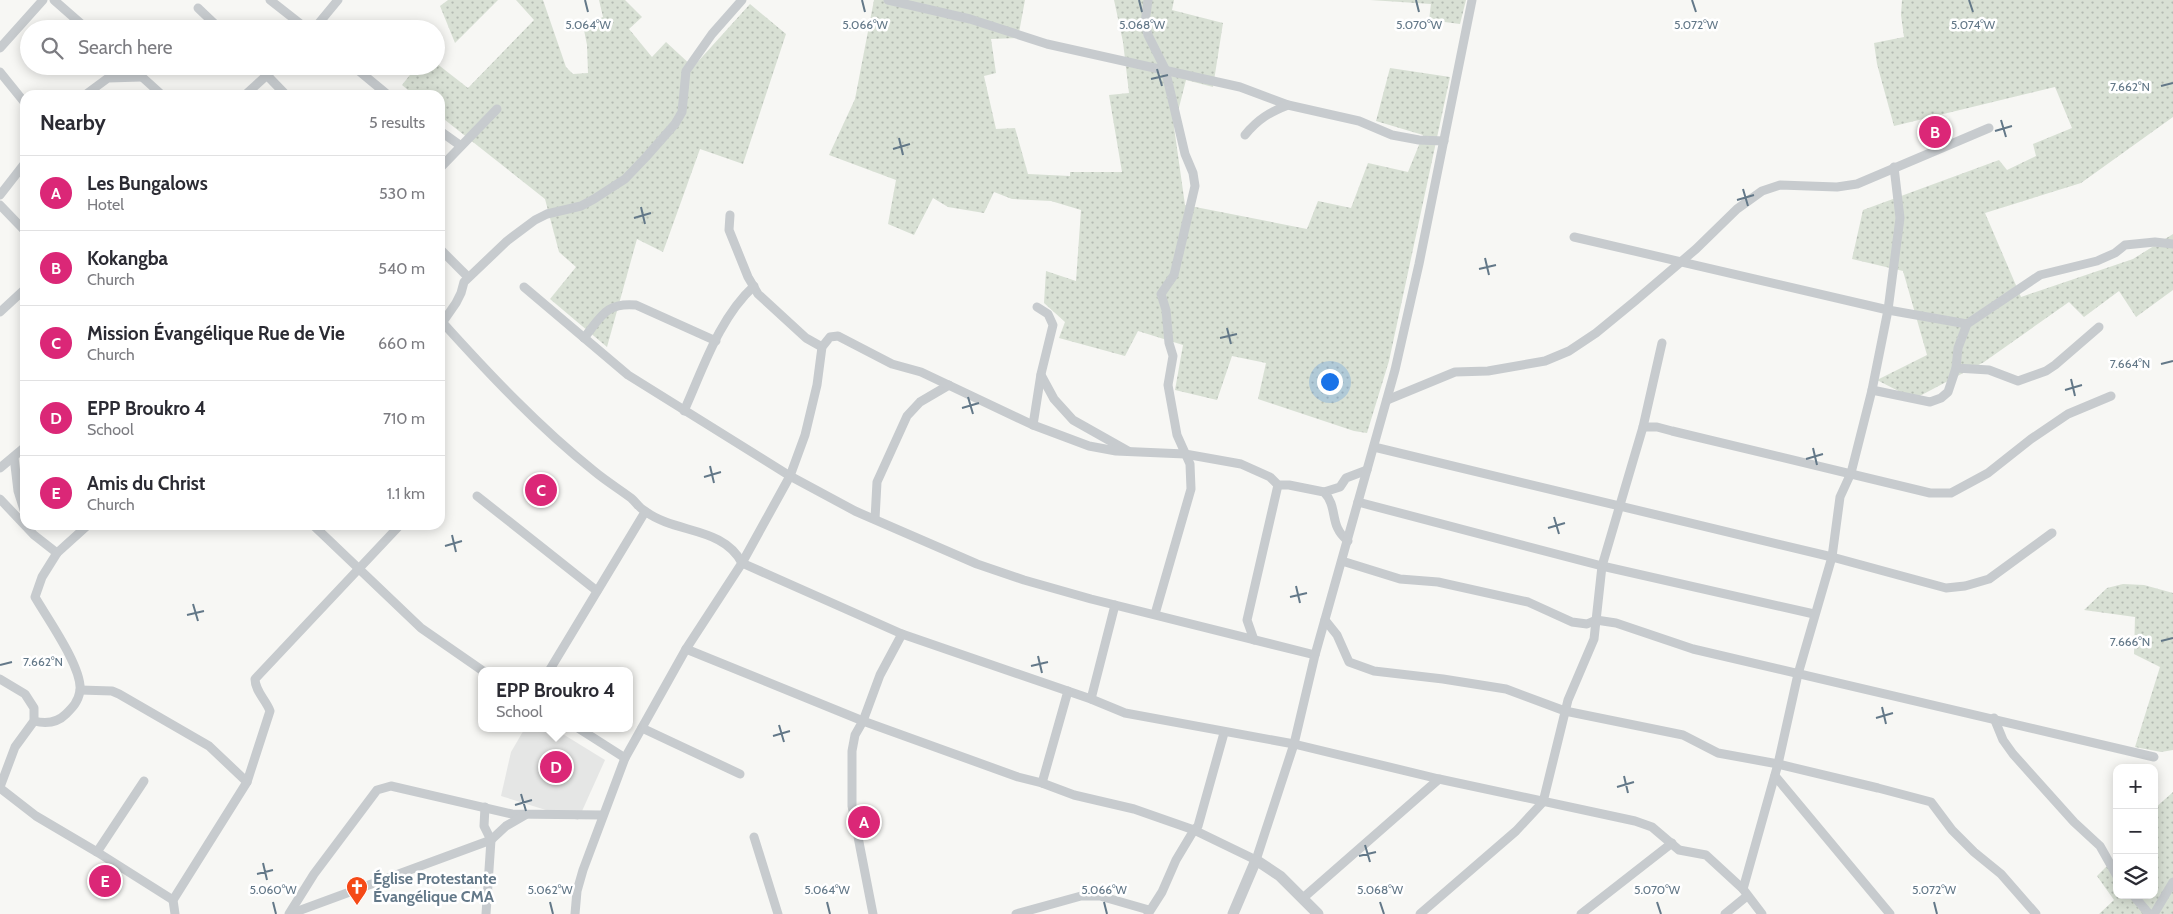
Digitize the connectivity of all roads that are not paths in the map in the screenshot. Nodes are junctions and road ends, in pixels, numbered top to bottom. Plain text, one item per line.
1 (43, 0) edge
2 (54, 0) edge
3 (270, 0) edge
4 (338, 0) edge
5 (742, 0) edge
6 (888, 0) edge
7 (1148, 0) edge
8 (1472, 0) edge
9 (198, 8) dead end
10 (25, 20) edge
11 (77, 20) edge
12 (211, 20) edge
13 (296, 20) edge
14 (321, 20) edge
15 (20, 26) edge
16 (0, 48) edge
17 (1165, 69) junction
18 (0, 72) edge
19 (267, 75) joint
20 (364, 75) edge
21 (141, 77) joint
22 (92, 90) edge
23 (156, 90) edge
24 (250, 90) edge
25 (281, 90) edge
26 (382, 90) edge
27 (20, 97) edge
28 (1288, 105) junction
29 (497, 109) dead end
30 (1989, 128) dead end
31 (445, 135) edge
32 (1245, 135) dead end
33 (1444, 141) junction
34 (461, 146) junction
35 (445, 163) edge
36 (1894, 167) junction
37 (20, 169) edge
38 (0, 195) edge
39 (0, 206) edge
40 (730, 215) dead end
41 (20, 226) edge
42 (1574, 237) dead end
43 (2173, 244) edge
44 (445, 253) edge
45 (1680, 263) junction
46 (468, 277) junction
47 (754, 286) junction
48 (524, 287) dead end
49 (20, 294) edge
50 (1037, 307) dead end
51 (1888, 310) junction
52 (0, 312) edge
53 (445, 319) edge
54 (1967, 324) junction
55 (2100, 327) dead end
56 (445, 329) edge
57 (584, 338) junction
58 (716, 341) junction
59 (1662, 343) dead end
60 (822, 347) junction
61 (1956, 368) junction
62 (1041, 374) junction
63 (949, 385) junction
64 (1872, 390) junction
65 (2111, 396) dead end
66 (1387, 400) junction
67 (684, 411) junction
68 (1033, 425) junction
69 (1643, 428) junction
70 (1374, 447) junction
71 (20, 452) edge
72 (1130, 452) junction
73 (1185, 454) junction
74 (14, 458) junction
75 (0, 468) edge
76 (1367, 470) junction
77 (1851, 473) junction
78 (790, 476) junction
79 (1278, 485) junction
80 (1324, 492) junction
81 (477, 496) dead end
82 (20, 497) edge
83 (0, 499) edge
84 (1358, 502) junction
85 (1621, 506) junction
86 (645, 512) junction
87 (875, 519) junction
88 (20, 521) edge
89 (28, 530) edge
90 (32, 530) edge
91 (82, 530) edge
92 (317, 530) edge
93 (396, 530) edge
94 (2052, 533) dead end
95 (34, 536) junction
96 (1348, 541) junction
97 (57, 553) junction
98 (1832, 556) junction
99 (1342, 560) junction
100 (742, 563) junction
101 (1602, 566) junction
102 (360, 570) junction
103 (597, 591) junction
104 (1115, 605) junction
105 (1156, 614) junction
106 (1814, 614) junction
107 (1325, 620) junction
108 (1596, 620) junction
109 (902, 634) junction
110 (1254, 640) junction
111 (686, 649) junction
112 (1315, 655) junction
113 (551, 667) edge
114 (478, 668) edge
115 (1798, 674) junction
116 (0, 679) edge
117 (80, 690) junction
118 (1068, 691) junction
119 (1091, 699) junction
120 (1565, 711) junction
121 (1994, 718) junction
122 (34, 721) junction
123 (863, 721) junction
124 (642, 728) junction
125 (584, 732) edge
126 (1224, 732) junction
127 (1294, 744) junction
128 (2154, 757) dead end
129 (625, 758) junction
130 (1778, 764) junction
131 (740, 774) dead end
132 (1775, 776) junction
133 (1438, 779) junction
134 (144, 781) dead end
135 (247, 782) junction
136 (1042, 783) junction
137 (0, 787) edge
138 (1543, 802) junction
139 (486, 807) junction
140 (602, 814) junction
141 (525, 815) junction
142 (1194, 830) junction
143 (754, 837) dead end
144 (491, 840) junction
145 (1672, 843) junction
146 (97, 852) junction
147 (1256, 860) junction
148 (2113, 869) edge
149 (2173, 882) edge
150 (1745, 893) junction
151 (1303, 898) junction
152 (2136, 899) edge
153 (173, 900) junction
154 (1148, 912) edge
155 (175, 914) edge
156 (290, 914) edge
157 (486, 914) edge
158 (575, 914) edge
159 (778, 914) edge
160 (873, 914) edge
161 (1016, 914) edge
162 (1233, 914) edge
163 (1318, 914) edge
164 (1420, 914) edge
165 (1580, 914) edge
166 (1725, 914) edge
167 (1762, 914) edge
168 (1890, 914) edge
169 (2036, 914) edge
170 (2148, 914) edge
171 (2154, 914) edge

1 - 10 street
2 - 11 street
3 - 13 street
4 - 14 street
5 - 46 street
6 - 17 street
7 - 17 street
8 - 33 street
9 - 12 street
15 - 16 street
17 - 28 street
17 - 73 street
18 - 27 street
19 - 24 street
19 - 25 street
20 - 26 street
21 - 22 street
21 - 23 street
28 - 32 street
28 - 33 street
29 - 34 street
30 - 36 street
31 - 34 street
33 - 66 street
34 - 35 street
36 - 45 street
36 - 51 street
37 - 38 street
39 - 41 street
40 - 47 street
42 - 45 street
43 - 54 street
44 - 46 street
45 - 51 street
45 - 66 street
46 - 53 street
47 - 58 street
47 - 60 street
48 - 57 street
49 - 52 street
50 - 62 street
51 - 54 street
51 - 64 street
54 - 61 street
55 - 61 street
56 - 86 street
57 - 58 street
57 - 67 street
58 - 67 street
59 - 69 street
60 - 63 street
60 - 78 street
61 - 64 street
62 - 68 street
62 - 72 street
63 - 68 street
63 - 87 street
64 - 77 street
65 - 77 street
66 - 70 street
67 - 78 street
68 - 72 street
69 - 77 street
69 - 85 street
70 - 76 street
70 - 85 street
71 - 74 street
72 - 73 street
73 - 79 street
73 - 105 street
74 - 75 street
74 - 82 street
76 - 80 street
76 - 84 street
77 - 98 street
78 - 87 street
78 - 100 street
79 - 80 street
79 - 110 street
80 - 96 street
81 - 103 street
83 - 88 street
84 - 96 street
84 - 101 street
85 - 98 street
85 - 101 street
86 - 100 street
86 - 103 street
87 - 104 street
89 - 95 street
90 - 95 street
91 - 97 street
92 - 102 street
93 - 102 street
94 - 98 street
95 - 97 street
96 - 99 street
97 - 117 street
98 - 106 street
99 - 107 street
99 - 108 street
100 - 109 street
100 - 111 street
101 - 106 street
101 - 108 street
102 - 114 street
102 - 135 street
103 - 113 street
104 - 105 street
104 - 119 street
105 - 110 street
106 - 115 street
107 - 112 street
107 - 120 street
108 - 115 street
108 - 120 street
109 - 118 street
109 - 123 street
110 - 112 street
111 - 123 street
111 - 124 street
112 - 127 street
115 - 121 street
115 - 130 street
116 - 122 street
117 - 122 street
117 - 135 street
118 - 119 street
118 - 136 street
119 - 126 street
120 - 130 street
120 - 138 street
121 - 128 street
121 - 148 street
122 - 137 street
123 - 136 street
123 - 160 street
124 - 129 street
124 - 131 street
125 - 129 street
126 - 127 street
126 - 142 street
127 - 133 street
127 - 147 street
129 - 140 street
130 - 132 street
130 - 169 street
132 - 150 street
132 - 168 street
133 - 138 street
133 - 151 street
134 - 146 street
135 - 153 street
136 - 142 street
137 - 146 street
138 - 145 street
138 - 164 street
139 - 141 street
139 - 144 street
139 - 156 street
140 - 141 street
140 - 158 street
141 - 144 street
142 - 147 street
142 - 154 street
143 - 159 street
144 - 156 street
144 - 157 street
145 - 150 street
145 - 165 street
146 - 153 street
147 - 151 street
147 - 162 street
149 - 171 street
150 - 166 street
150 - 167 street
151 - 163 street
152 - 170 street
153 - 155 street
154 - 161 street

